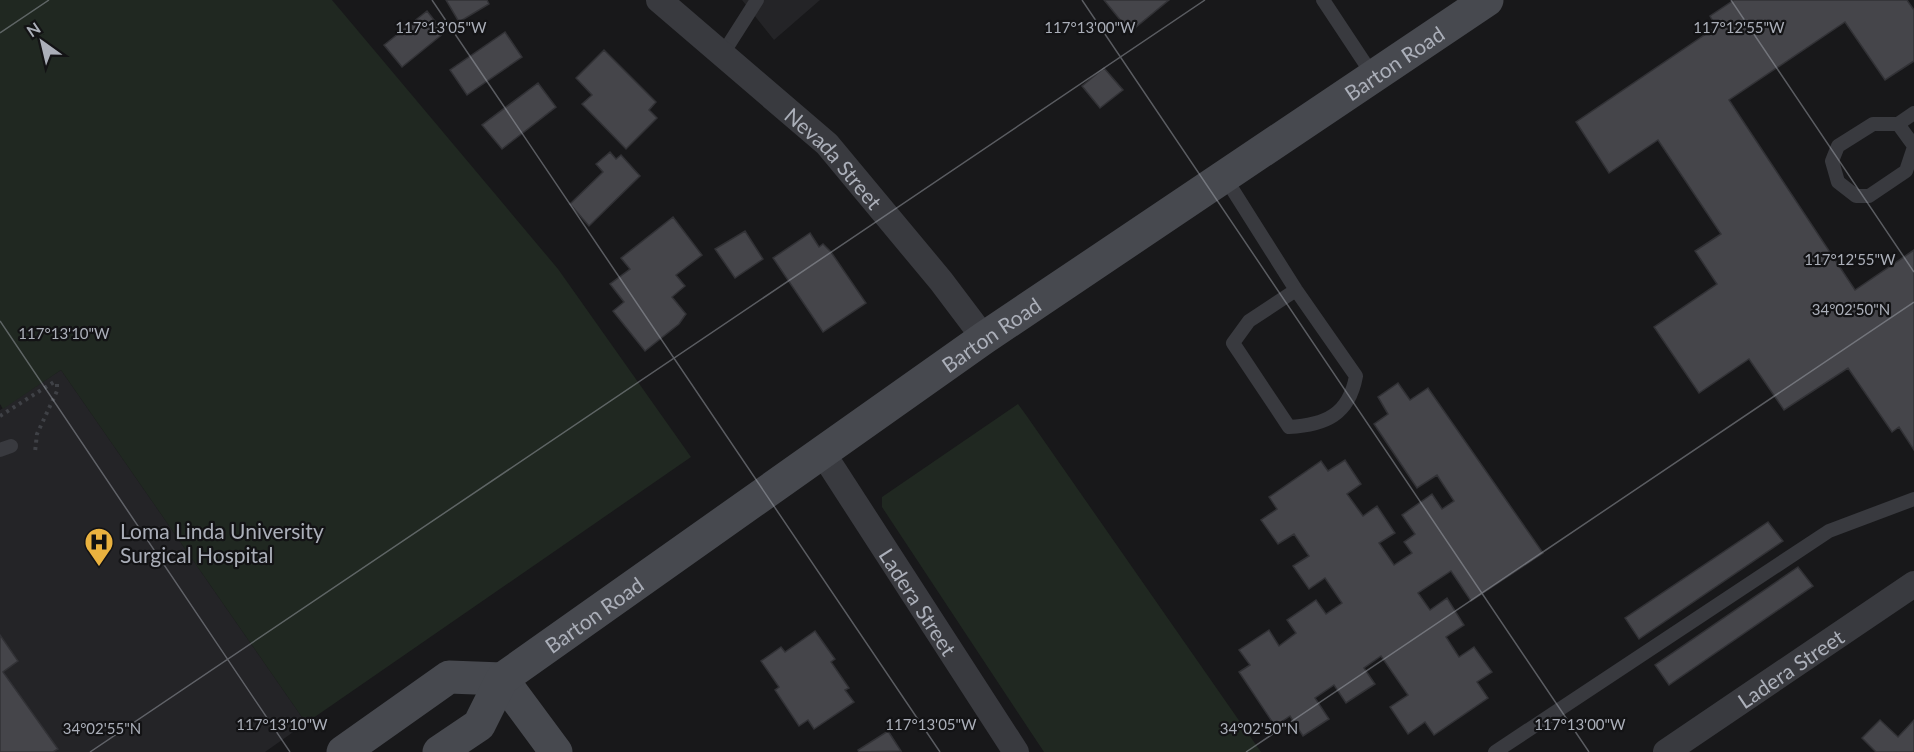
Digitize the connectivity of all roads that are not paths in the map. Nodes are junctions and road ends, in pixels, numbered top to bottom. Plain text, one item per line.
1 (659, 0) edge
2 (757, 0) edge
3 (1323, 0) edge
4 (1487, 0) edge
5 (722, 56) junction
6 (1374, 76) junction
7 (1914, 113) edge
8 (1898, 124) junction
9 (1914, 147) edge
10 (1224, 176) junction
11 (1296, 290) junction
12 (984, 338) junction
13 (822, 452) junction
14 (1914, 499) edge
15 (1914, 584) edge
16 (502, 679) junction
17 (343, 752) edge
18 (439, 752) edge
19 (556, 752) edge
20 (1016, 752) edge
21 (1495, 752) edge
22 (1666, 752) edge

1 - 5 street, Nevada Street
2 - 5 lane
3 - 6 lane
4 - 6 main road, Barton Road
5 - 12 street, Nevada Street
6 - 10 main road, Barton Road
7 - 8 lane
8 - 9 lane
8 - 9 lane
10 - 11 lane
10 - 12 main road, Barton Road
11 - 11 lane
12 - 13 main road, Barton Road
13 - 16 main road, Barton Road
13 - 20 street, Ladera Street
14 - 21 lane
15 - 22 street, Ladera Street
16 - 17 main road
16 - 18 main road, Barton Road
16 - 19 main road

